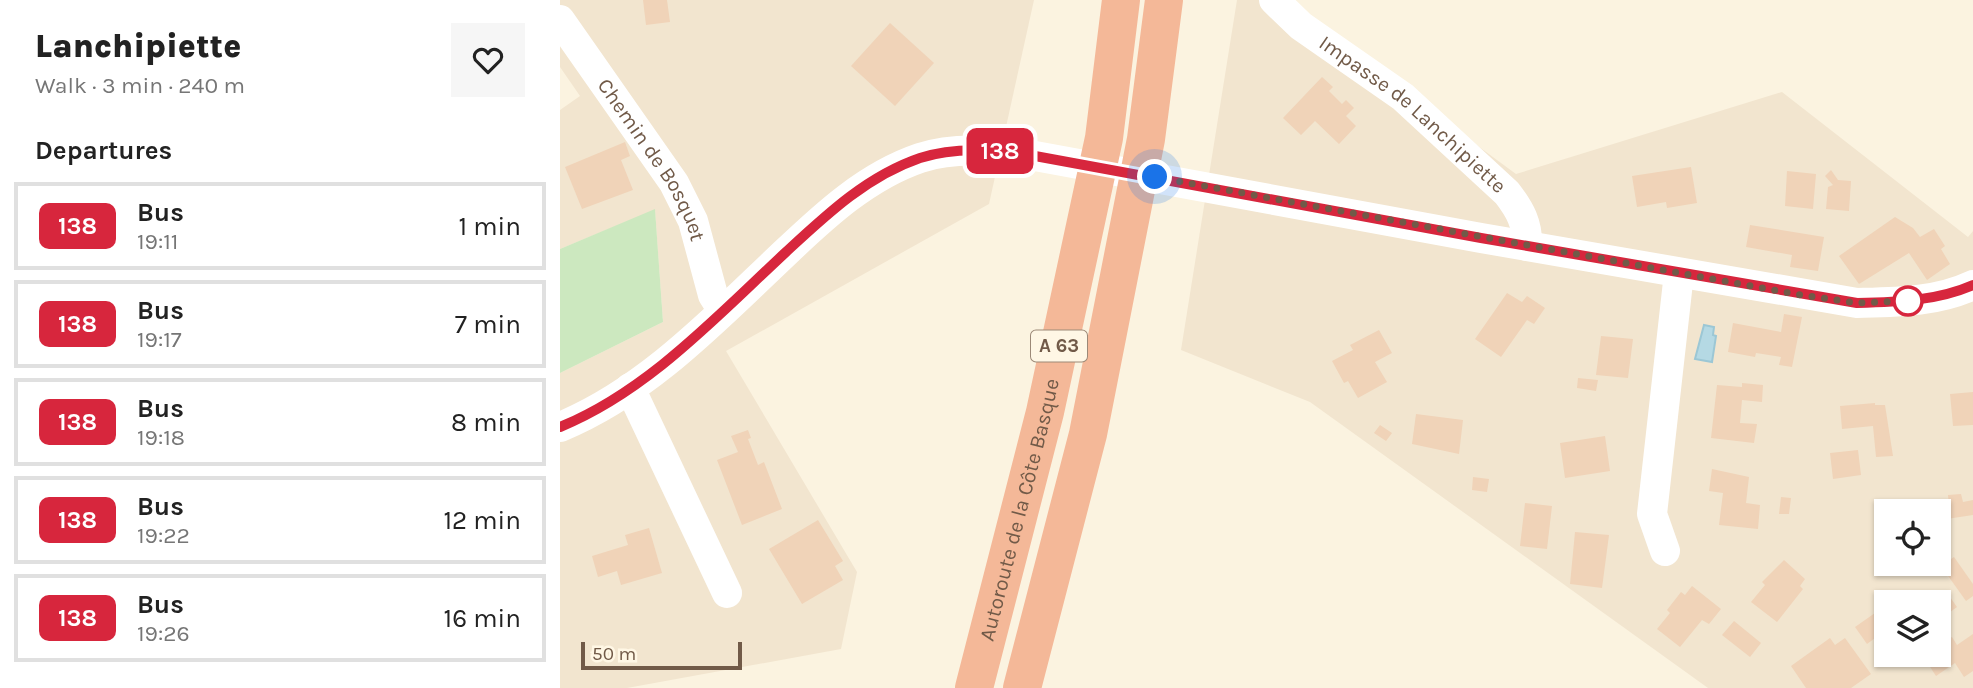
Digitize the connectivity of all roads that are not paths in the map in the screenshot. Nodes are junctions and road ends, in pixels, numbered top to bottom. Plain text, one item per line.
1 (1121, 0) edge
2 (1164, 0) edge
3 (1274, 0) edge
4 (560, 19) edge
5 (1527, 246) junction
6 (1679, 273) junction
7 (1973, 285) edge
8 (723, 311) junction
9 (630, 388) junction
10 (560, 426) edge
11 (1665, 551) dead end
12 (727, 593) dead end
13 (974, 688) edge
14 (1022, 688) edge

1 - 13 highway, Autoroute de la Côte Basque / A 63
2 - 14 highway, A 63
3 - 5 street, Impasse de Lanchipiette
4 - 8 street, Chemin de Bosquet
5 - 6 street
5 - 8 street
6 - 7 street
6 - 11 street
8 - 9 street
9 - 10 street
9 - 12 street

